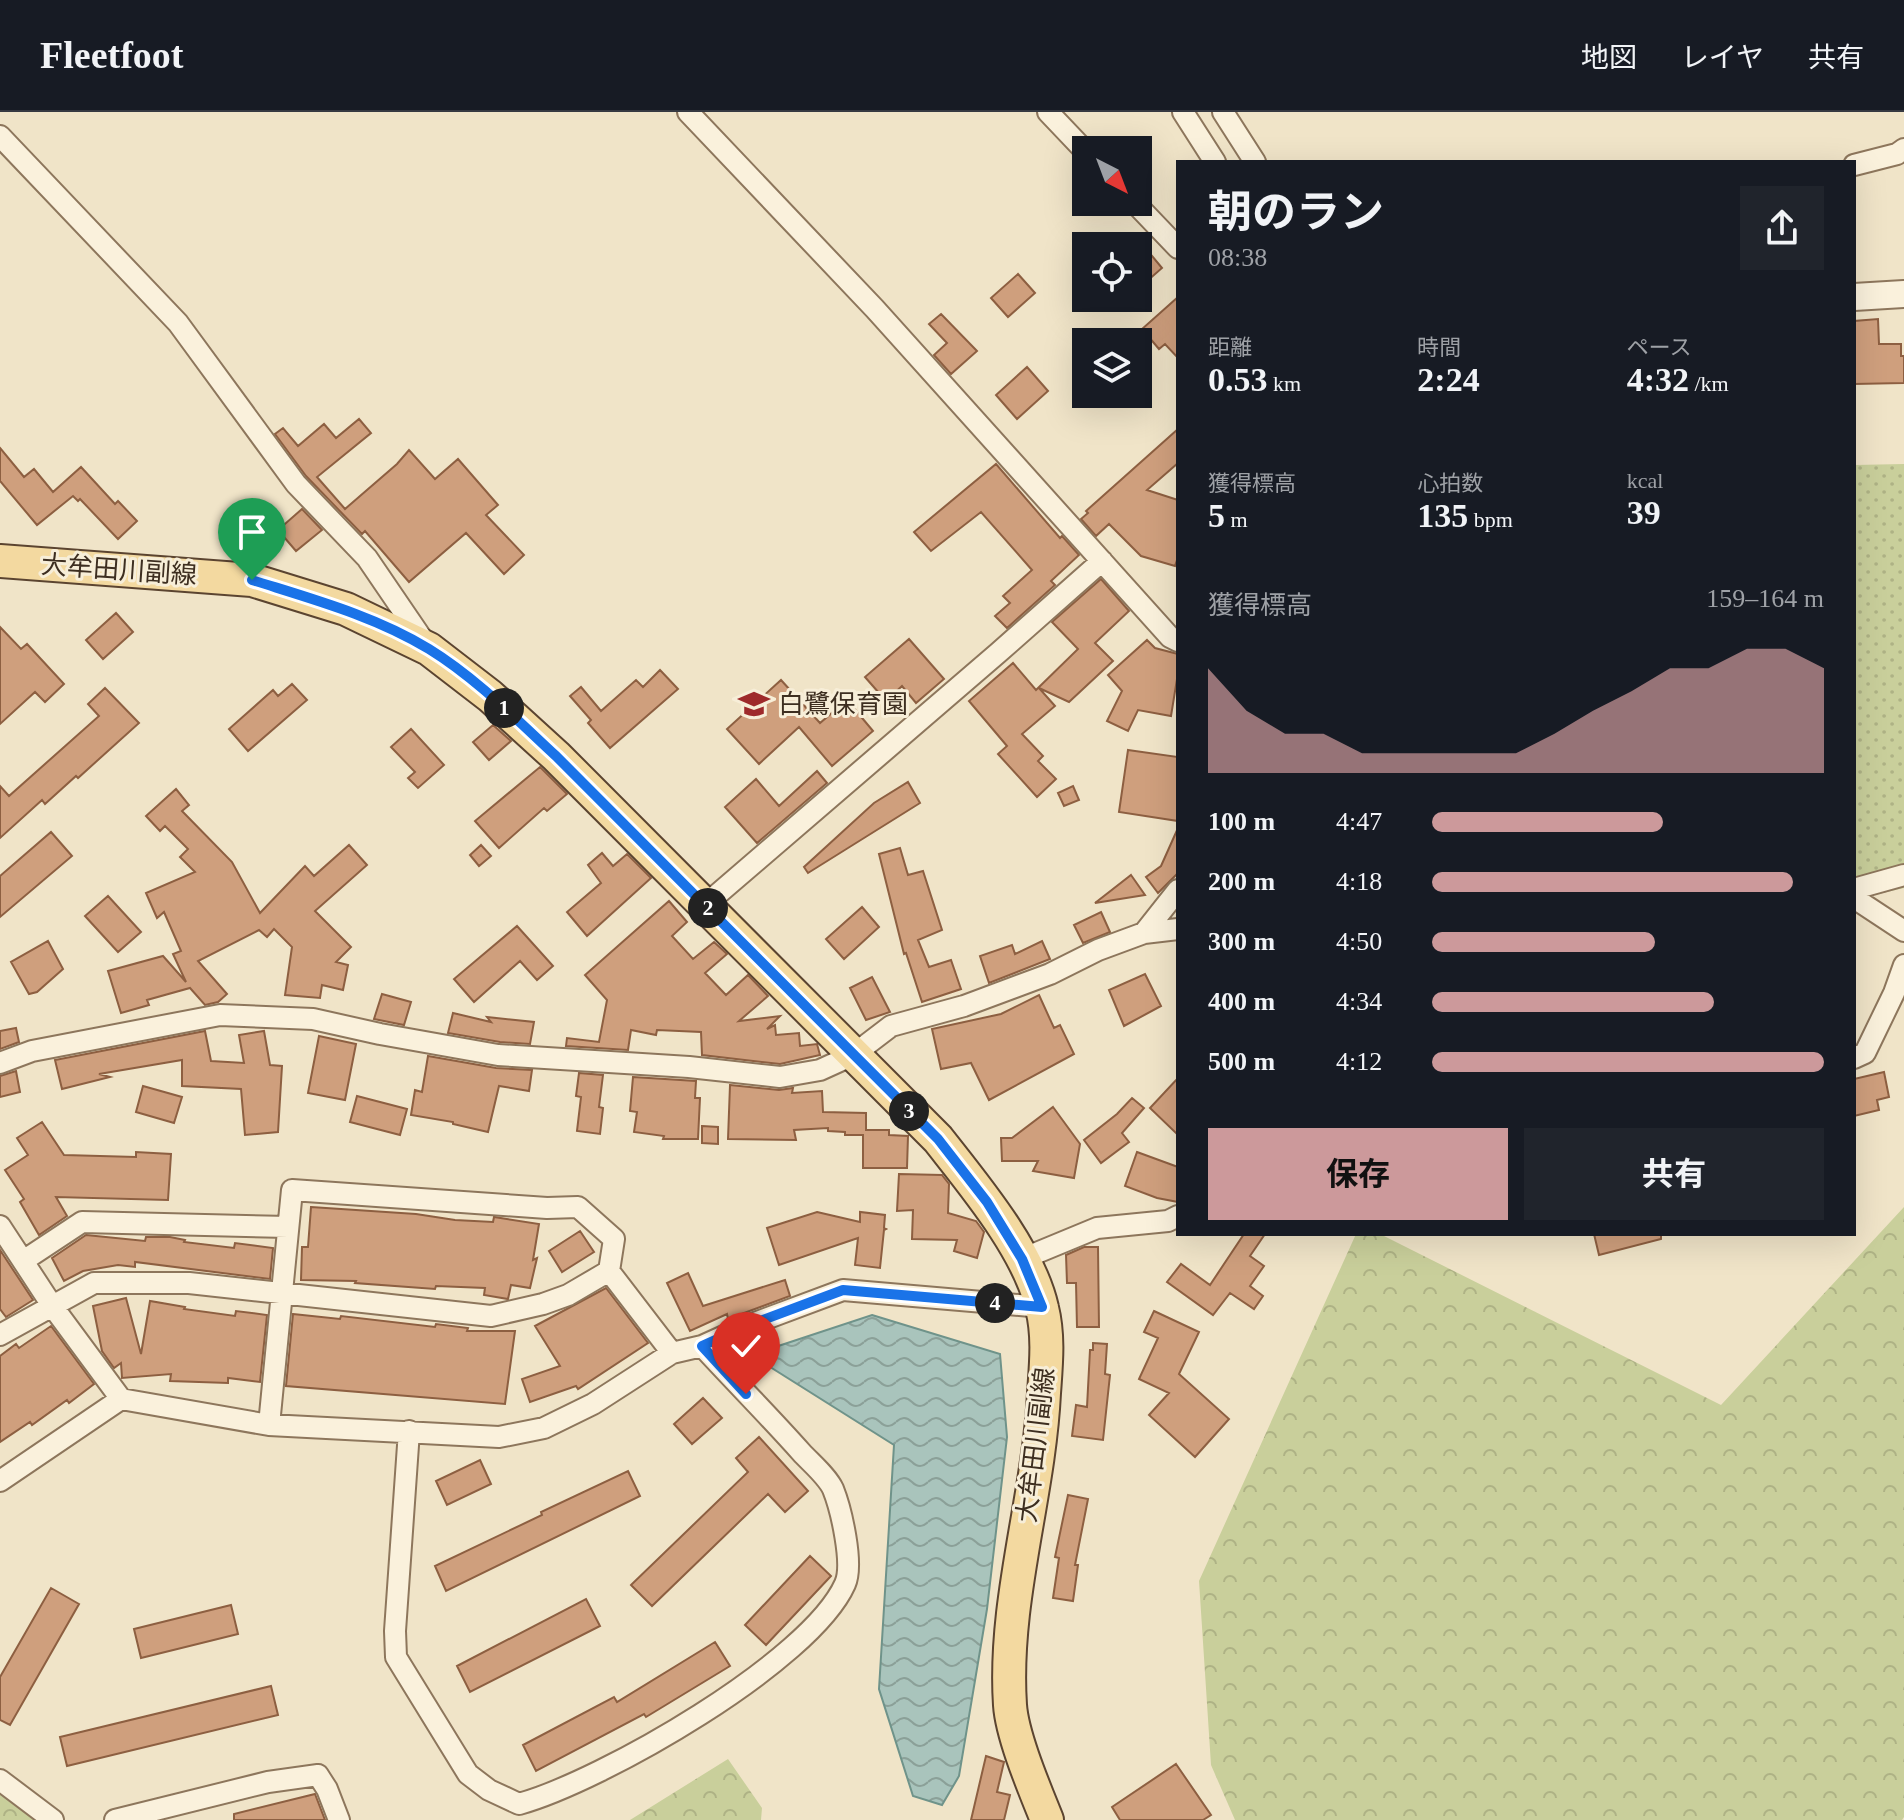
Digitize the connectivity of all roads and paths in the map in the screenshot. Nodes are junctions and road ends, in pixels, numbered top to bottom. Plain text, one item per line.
1 (688, 112) edge
2 (1048, 112) edge
3 (1183, 112) edge
4 (1223, 112) edge
5 (0, 136) edge
6 (1072, 137) edge
7 (1904, 149) edge
8 (1214, 160) edge
9 (1254, 160) edge
10 (1856, 164) edge
11 (1147, 216) edge
12 (1176, 246) edge
13 (1904, 294) edge
14 (1856, 297) edge
15 (0, 561) edge
16 (1102, 561) junction
17 (1176, 640) edge
18 (429, 649) junction
19 (1904, 875) edge
20 (1856, 888) edge
21 (1176, 893) edge
22 (1856, 899) edge
23 (705, 905) junction
24 (1176, 929) edge
25 (1904, 931) edge
26 (1144, 933) junction
27 (1904, 965) edge
28 (853, 1055) junction
29 (1856, 1057) edge
30 (0, 1063) edge
31 (1176, 1217) edge
32 (0, 1226) edge
33 (288, 1227) junction
34 (1022, 1259) junction
35 (23, 1261) junction
36 (609, 1271) junction
37 (283, 1294) junction
38 (53, 1307) junction
39 (1042, 1307) junction
40 (0, 1335) edge
41 (702, 1346) junction
42 (672, 1353) junction
43 (121, 1399) junction
44 (269, 1425) junction
45 (409, 1431) junction
46 (0, 1481) edge
47 (0, 1780) edge
48 (53, 1820) edge
49 (115, 1820) edge
50 (339, 1820) edge
51 (1047, 1820) edge

1 - 16 street
2 - 6 street
3 - 8 street
4 - 9 street
5 - 18 street
7 - 10 street
11 - 12 street
13 - 14 street
15 - 18 main road, 大牟田川副線
16 - 17 street
16 - 23 street
18 - 23 main road, 大牟田川副線
19 - 20 street
21 - 26 street
22 - 25 street
23 - 28 main road, 大牟田川副線
24 - 26 street
26 - 28 street
27 - 29 street
28 - 30 street
28 - 34 main road, 大牟田川副線
31 - 34 street
32 - 35 street
33 - 35 street
33 - 36 street
33 - 37 street
34 - 39 main road, 大牟田川副線
35 - 38 street
36 - 37 street
36 - 42 street
37 - 38 street
37 - 44 street
38 - 40 street
38 - 43 street
39 - 41 street
39 - 51 main road, 大牟田川副線
41 - 42 street
41 - 45 street
42 - 45 street
43 - 44 street
43 - 46 street
44 - 45 street
47 - 48 street
49 - 50 street

